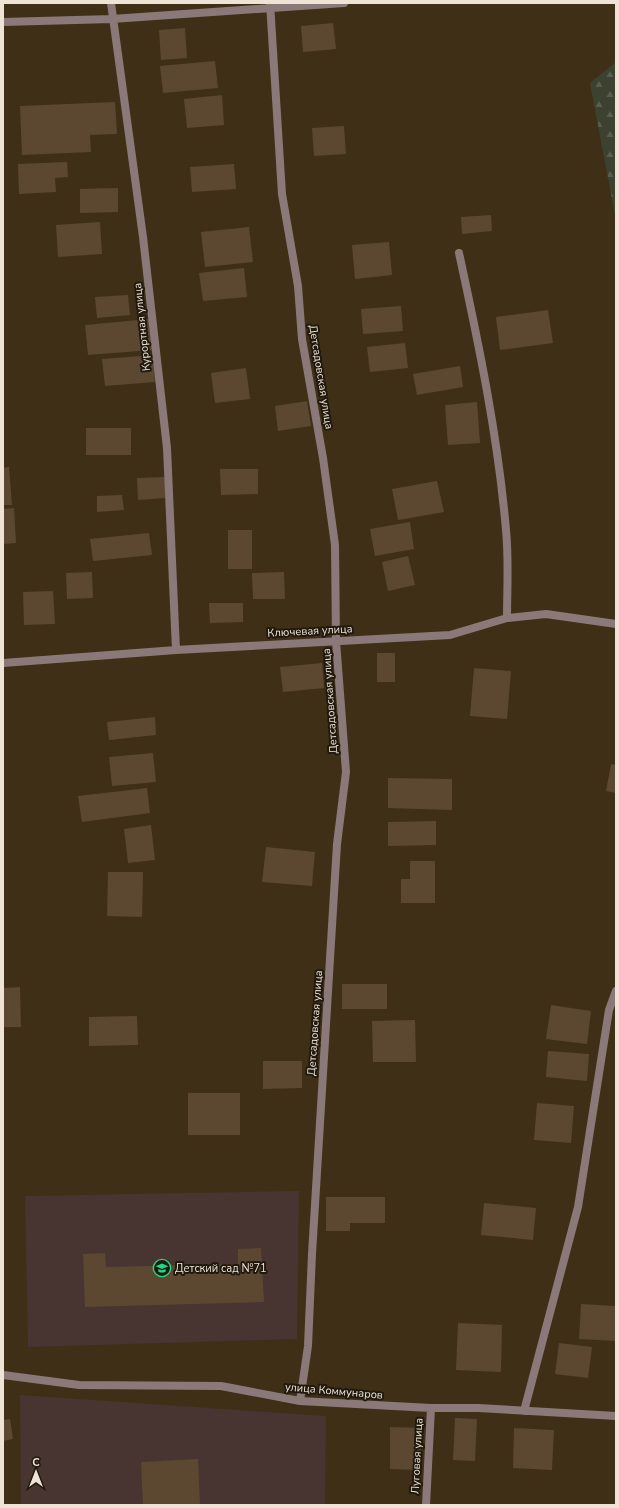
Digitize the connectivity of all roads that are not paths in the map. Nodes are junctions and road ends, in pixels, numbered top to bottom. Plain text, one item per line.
1 (111, 3) edge
2 (344, 3) edge
3 (270, 5) edge
4 (112, 19) junction
5 (3, 22) edge
6 (459, 253) dead end
7 (507, 618) junction
8 (616, 624) edge
9 (336, 641) junction
10 (176, 650) junction
11 (3, 663) edge
12 (616, 991) edge
13 (3, 1375) edge
14 (300, 1401) junction
15 (431, 1408) junction
16 (524, 1411) junction
17 (616, 1416) edge
18 (426, 1505) edge

1 - 4 street, Курортная улица
2 - 3 street
3 - 4 street
3 - 9 street, Детсадовская улица
4 - 5 street
4 - 10 street, Курортная улица
6 - 7 street
7 - 8 street, Ключевая улица
7 - 9 street, Ключевая улица
9 - 10 street, Ключевая улица
9 - 14 street, Детсадовская улица
10 - 11 street, Ключевая улица
12 - 16 street
13 - 14 street, улица Коммунаров
14 - 15 street, улица Коммунаров
15 - 16 street, улица Коммунаров
15 - 18 street, Луговая улица
16 - 17 street, улица Коммунаров

